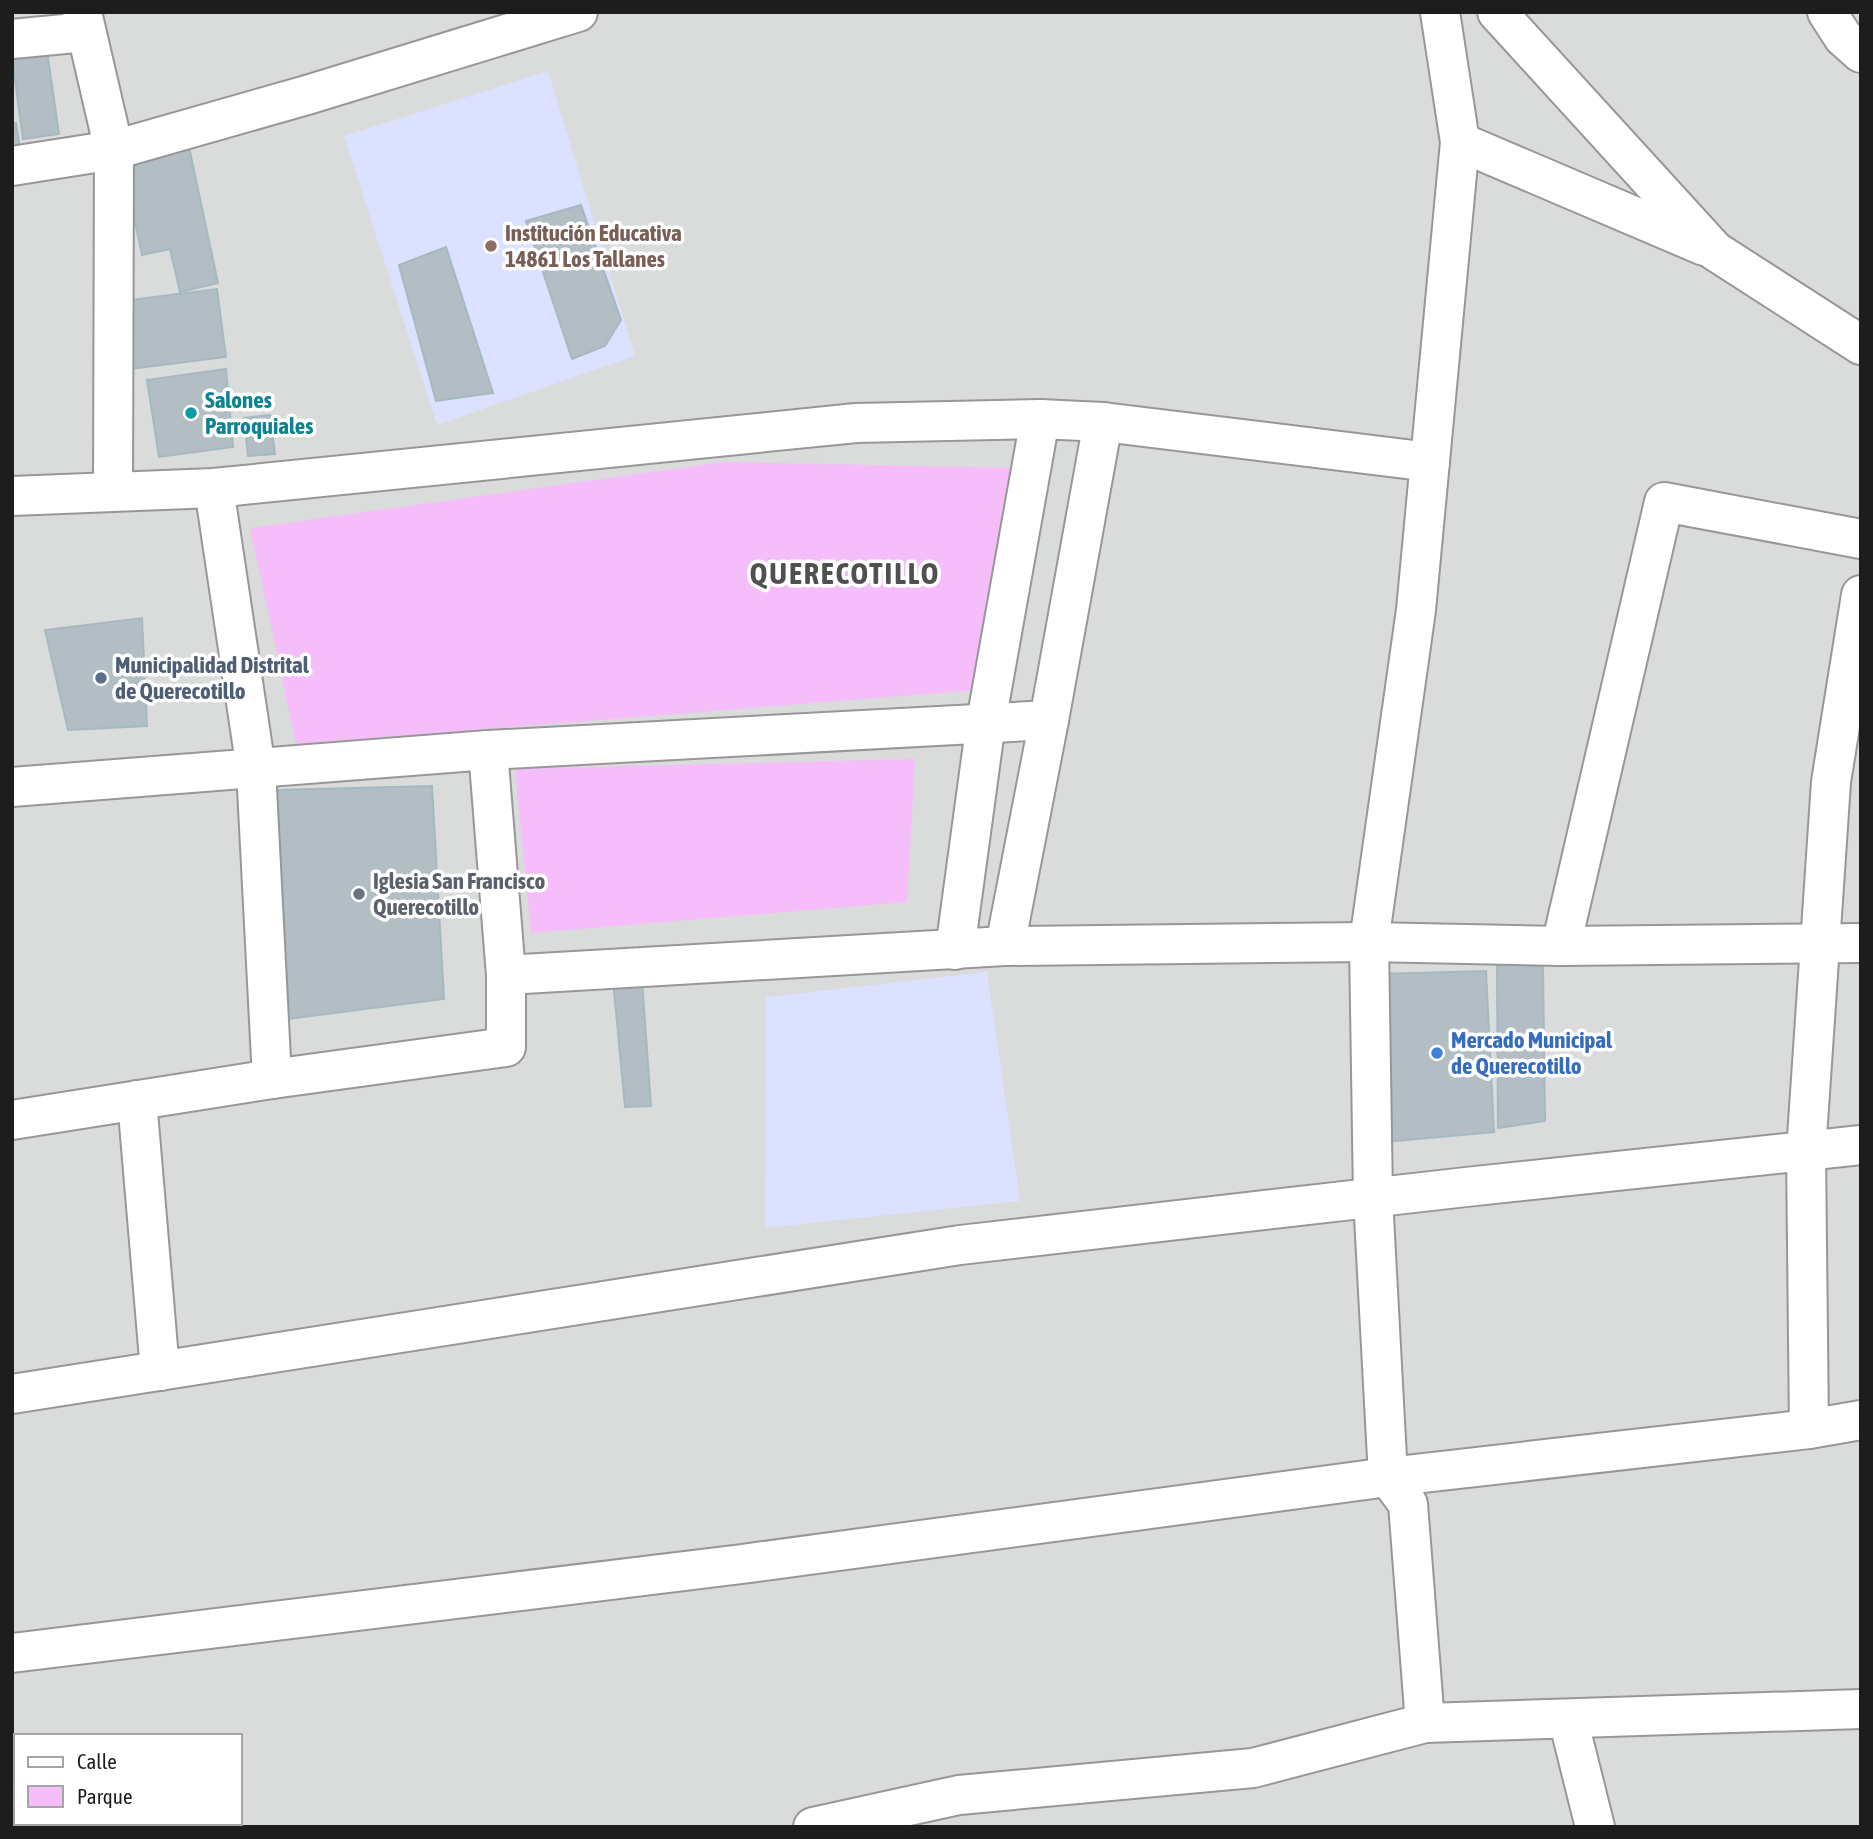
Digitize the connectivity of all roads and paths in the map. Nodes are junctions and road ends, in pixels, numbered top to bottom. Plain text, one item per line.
1 (578, 12) edge
2 (1440, 12) edge
3 (1497, 12) edge
4 (1828, 12) edge
5 (84, 22) edge
6 (12, 39) edge
7 (1861, 53) edge
8 (1460, 142) junction
9 (114, 149) junction
10 (12, 166) edge
11 (1715, 251) junction
12 (1861, 345) edge
13 (1040, 419) junction
14 (1103, 422) junction
15 (1430, 462) junction
16 (214, 488) junction
17 (113, 491) junction
18 (12, 496) edge
19 (1861, 539) edge
20 (1861, 595) edge
21 (1049, 720) junction
22 (986, 722) junction
23 (488, 750) junction
24 (256, 769) junction
25 (12, 787) edge
26 (1368, 942) junction
27 (1820, 942) junction
28 (1861, 943) edge
29 (1005, 946) junction
30 (1560, 946) junction
31 (955, 950) junction
32 (506, 975) junction
33 (272, 1079) junction
34 (137, 1100) junction
35 (12, 1120) edge
36 (1861, 1145) edge
37 (1806, 1152) junction
38 (1373, 1198) junction
39 (160, 1371) junction
40 (12, 1394) edge
41 (1861, 1420) edge
42 (1809, 1429) junction
43 (1388, 1477) junction
44 (12, 1653) edge
45 (1861, 1709) edge
46 (1568, 1719) junction
47 (1425, 1723) junction
48 (960, 1811) edge
49 (813, 1827) edge
50 (1595, 1827) edge

1 - 9 street
2 - 8 street
3 - 11 street
4 - 7 street
5 - 6 street
5 - 9 street
8 - 11 street
8 - 15 street
9 - 10 street
9 - 17 street
11 - 12 street
13 - 14 street
13 - 16 street
13 - 22 street
14 - 15 street
14 - 21 street
15 - 26 street
16 - 17 street
16 - 24 street
17 - 18 street
19 - 30 street
20 - 27 street
21 - 22 street
21 - 29 street
22 - 23 street
22 - 31 street
23 - 24 street
23 - 32 street
24 - 25 street
24 - 33 street
26 - 29 street
26 - 30 street
26 - 38 street
27 - 28 street
27 - 30 street
27 - 37 street
29 - 31 street
31 - 32 street
32 - 33 street
33 - 34 street
34 - 35 street
34 - 39 street
36 - 37 street
37 - 38 street
37 - 42 street
38 - 39 street
38 - 43 street
39 - 40 street
41 - 42 street
42 - 43 street
43 - 44 street
43 - 47 street
45 - 46 street
46 - 47 street
46 - 50 street
47 - 48 street
48 - 49 street

